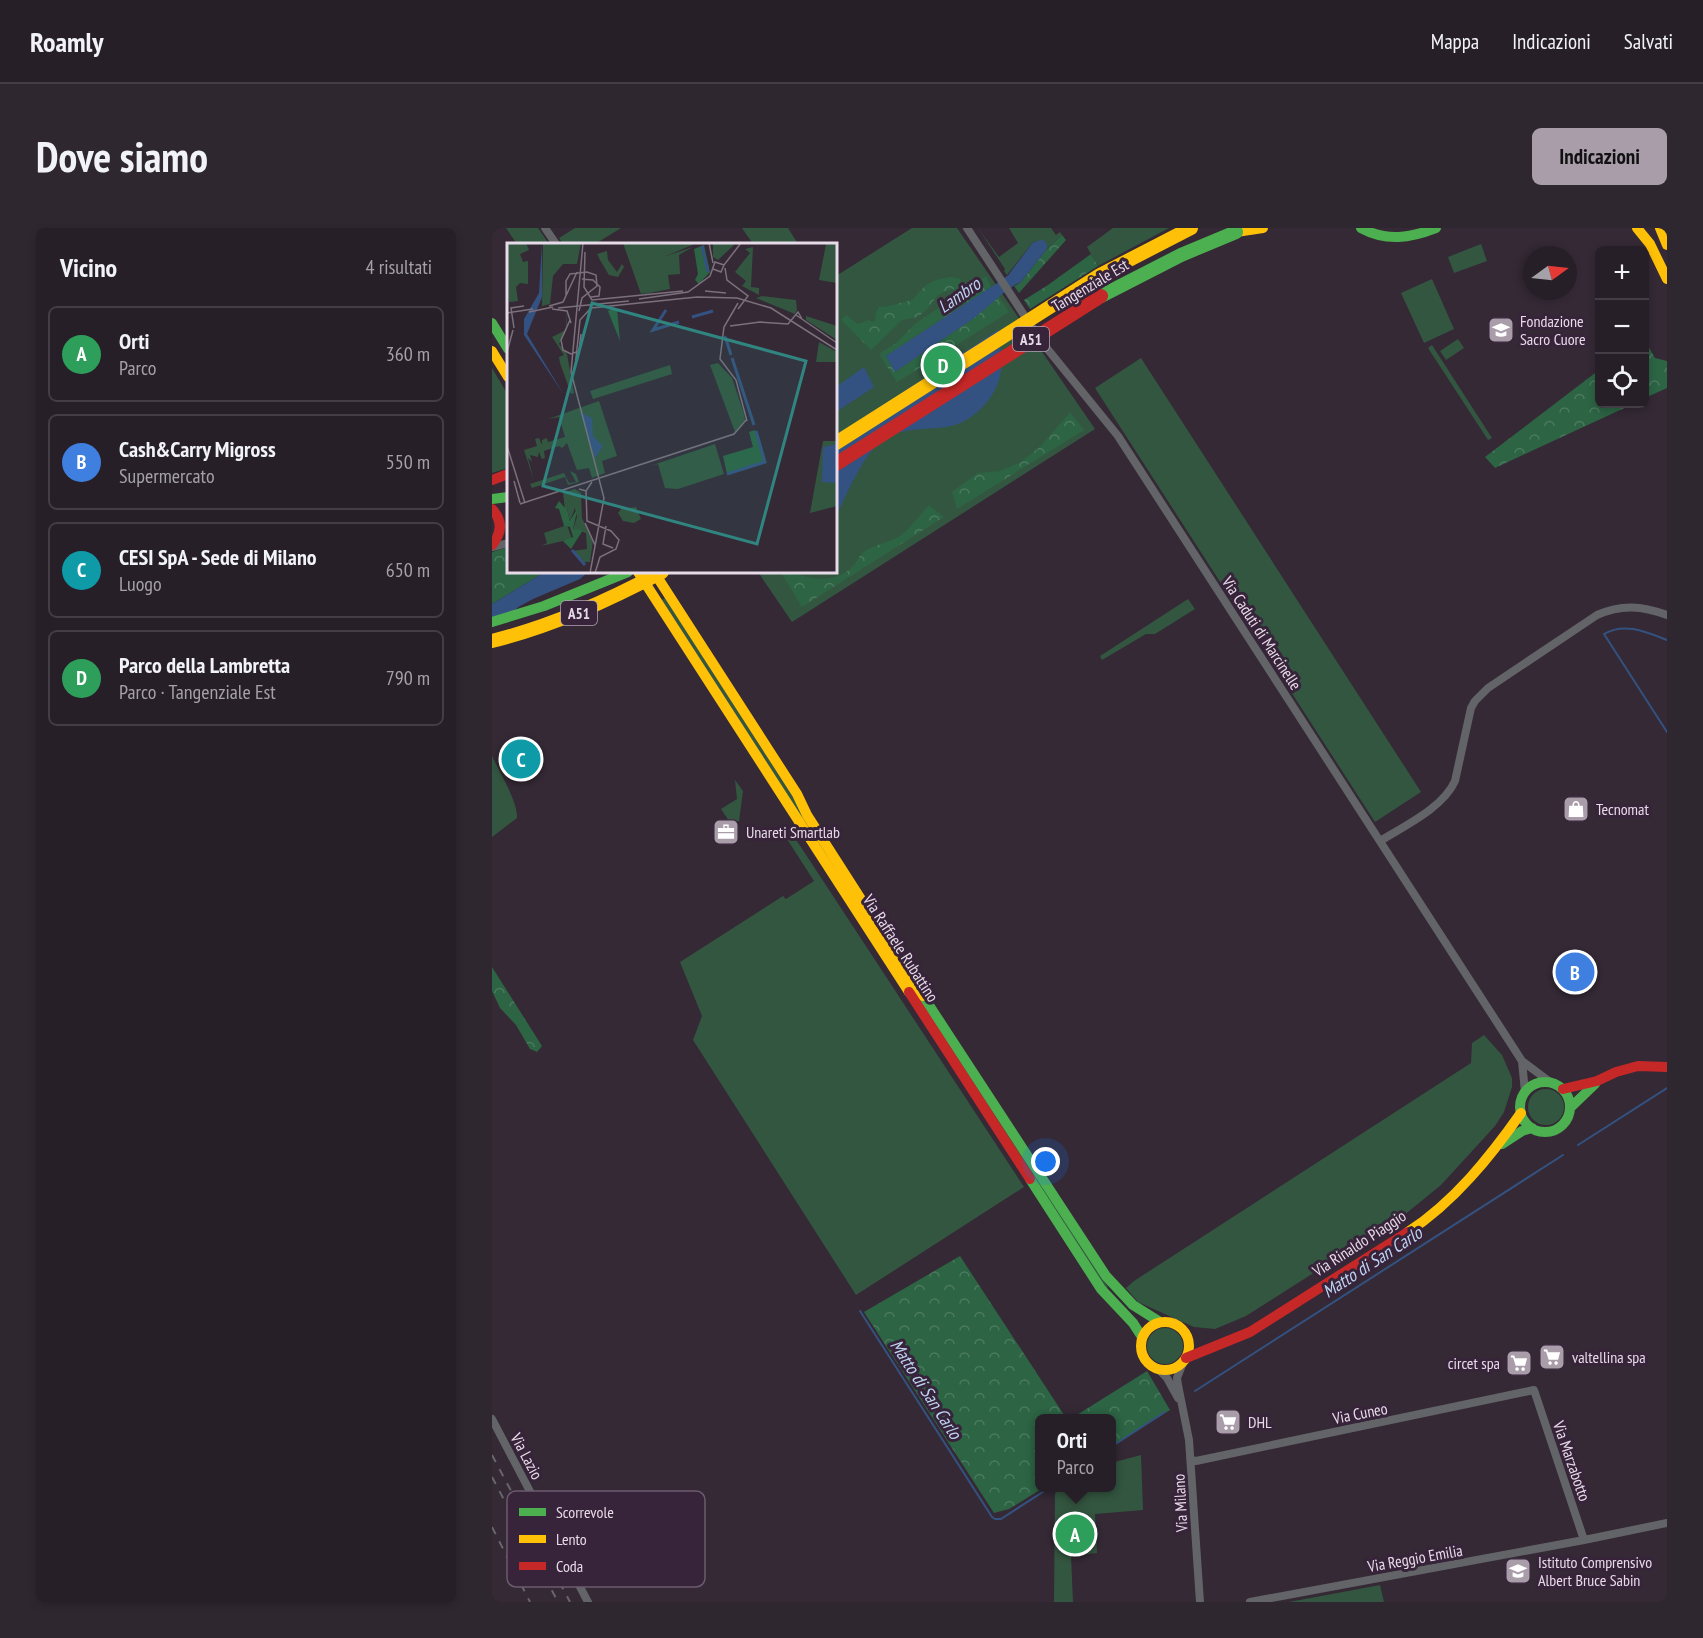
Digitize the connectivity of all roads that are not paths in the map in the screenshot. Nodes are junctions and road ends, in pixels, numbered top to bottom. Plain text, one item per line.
1 (545, 228) edge
2 (967, 228) edge
3 (1191, 228) edge
4 (1263, 228) edge
5 (1360, 228) edge
6 (1436, 228) edge
7 (1636, 228) edge
8 (1660, 228) edge
9 (1242, 230) edge
10 (555, 243) edge
11 (1667, 245) edge
12 (1667, 279) edge
13 (492, 323) edge
14 (507, 347) edge
15 (492, 351) edge
16 (507, 375) edge
17 (837, 442) edge
18 (837, 463) edge
19 (507, 474) edge
20 (492, 480) edge
21 (507, 497) edge
22 (492, 499) edge
23 (492, 508) edge
24 (507, 543) edge
25 (492, 546) edge
26 (626, 573) edge
27 (639, 573) edge
28 (655, 573) edge
29 (660, 573) edge
30 (1667, 615) edge
31 (492, 622) edge
32 (492, 641) edge
33 (1380, 841) junction
34 (1522, 1060) junction
35 (1667, 1066) edge
36 (1598, 1081) junction
37 (1550, 1082) junction
38 (1563, 1089) junction
39 (1525, 1092) junction
40 (1570, 1108) junction
41 (1521, 1113) junction
42 (1532, 1128) junction
43 (1497, 1148) junction
44 (1160, 1322) junction
45 (1187, 1337) junction
46 (1142, 1338) junction
47 (1222, 1343) junction
48 (1184, 1361) junction
49 (1159, 1370) junction
50 (1534, 1390) joint
51 (1181, 1404) junction
52 (492, 1419) edge
53 (1191, 1460) junction
54 (530, 1491) edge
55 (1667, 1523) edge
56 (1584, 1540) junction
57 (580, 1587) edge
58 (588, 1602) edge
59 (1200, 1602) edge
60 (1250, 1602) edge

1 - 10 street
2 - 33 street, Via Caduti di Marcinelle
3 - 17 main road, Tangenziale Est / A51, bridge
4 - 9 main road, Tangenziale Est
5 - 6 main road
7 - 12 main road
8 - 11 main road
9 - 18 main road, Tangenziale Est / A51, bridge
13 - 14 main road
15 - 16 main road
19 - 20 main road
21 - 22 main road
23 - 25 main road
24 - 25 street
26 - 31 main road, A51
27 - 46 main road, Via Raffaele Rubattino
28 - 44 main road, Via Raffaele Rubattino
29 - 32 main road, A51, bridge
30 - 33 street
33 - 34 street, Via Caduti di Marcinelle
34 - 37 street, Via Caduti di Marcinelle
34 - 39 street, Via Caduti di Marcinelle
35 - 36 main road, Via Rinaldo Piaggio
36 - 38 main road, Via Rinaldo Piaggio
36 - 40 main road, Via Rinaldo Piaggio
37 - 38 main road
37 - 39 main road
38 - 40 main road
39 - 41 main road, Via Rinaldo Piaggio
40 - 42 main road, Via Rinaldo Piaggio
41 - 42 main road
41 - 43 main road, Via Rinaldo Piaggio
42 - 43 main road, Via Rinaldo Piaggio
43 - 47 main road, Via Rinaldo Piaggio
44 - 45 main road, Via Raffaele Rubattino
44 - 46 main road
45 - 47 main road, Via Rinaldo Piaggio
45 - 48 main road
46 - 49 main road, Via Raffaele Rubattino
47 - 48 main road, Via Rinaldo Piaggio
48 - 49 main road
48 - 51 street, Via Milano
49 - 51 street, Via Milano
50 - 53 street, Via Cuneo
50 - 56 street, Via Marzabotto
51 - 53 street, Via Milano
52 - 54 street, Via Lazio
53 - 59 street, Via Milano
55 - 56 street, Via Reggio Emilia
56 - 60 street, Via Reggio Emilia
57 - 58 street, Via Lazio

